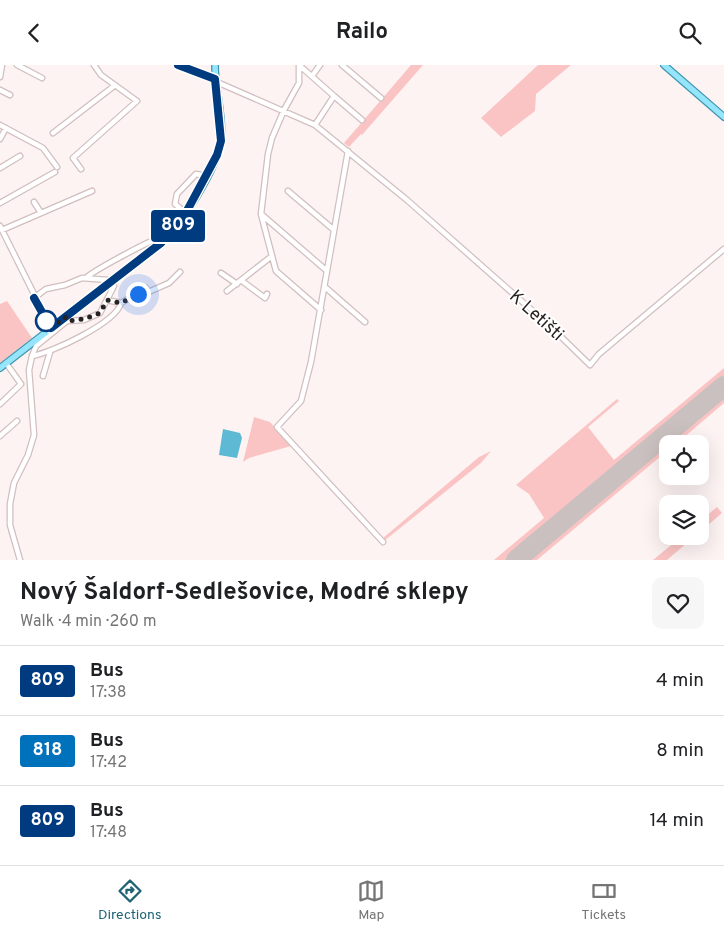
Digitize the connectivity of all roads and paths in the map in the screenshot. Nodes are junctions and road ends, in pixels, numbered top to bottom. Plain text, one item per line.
1 (2, 65) edge
2 (17, 65) edge
3 (94, 65) edge
4 (178, 65) edge
5 (214, 65) edge
6 (320, 65) edge
7 (342, 65) edge
8 (664, 65) edge
9 (306, 71) junction
10 (312, 76) junction
11 (0, 77) edge
12 (42, 79) dead end
13 (215, 79) junction
14 (299, 83) junction
15 (114, 86) junction
16 (0, 90) edge
17 (10, 95) dead end
18 (334, 96) junction
19 (381, 98) dead end
20 (284, 110) junction
21 (724, 117) edge
22 (362, 120) dead end
23 (0, 125) edge
24 (315, 125) junction
25 (6, 128) junction
26 (54, 133) dead end
27 (0, 139) edge
28 (348, 151) junction
29 (20, 156) dead end
30 (0, 168) edge
31 (81, 169) dead end
32 (206, 176) junction
33 (92, 191) dead end
34 (288, 191) dead end
35 (34, 202) dead end
36 (0, 203) edge
37 (41, 213) junction
38 (186, 213) junction
39 (261, 214) junction
40 (1, 228) edge
41 (334, 230) junction
42 (164, 241) junction
43 (724, 249) edge
44 (272, 256) junction
45 (327, 271) junction
46 (180, 272) dead end
47 (221, 273) dead end
48 (86, 277) junction
49 (111, 281) junction
50 (242, 281) junction
51 (237, 284) junction
52 (325, 287) junction
53 (227, 291) dead end
54 (267, 295) dead end
55 (34, 298) junction
56 (107, 300) junction
57 (121, 303) junction
58 (321, 310) junction
59 (66, 319) junction
60 (365, 322) dead end
61 (51, 328) junction
62 (50, 352) junction
63 (32, 356) junction
64 (6, 363) junction
65 (0, 368) edge
66 (43, 377) dead end
67 (0, 404) edge
68 (17, 421) dead end
69 (0, 436) edge
70 (383, 542) dead end
71 (20, 560) edge

1 - 11 street
2 - 12 street
3 - 15 street
4 - 13 street
5 - 13 main road
6 - 10 street
7 - 19 street
8 - 21 main road
9 - 10 street
9 - 14 street
9 - 14 street
10 - 18 street
13 - 20 street
13 - 32 main road
14 - 20 street
15 - 26 street
15 - 31 street
16 - 17 street
18 - 22 street
18 - 24 street
20 - 24 street
20 - 39 street
23 - 25 street
24 - 28 street
25 - 27 street
25 - 36 street
28 - 41 street
28 - 43 street, K Letišti
29 - 30 street
32 - 38 main road
32 - 38 street
33 - 37 street
34 - 41 street
35 - 37 street
37 - 40 street
38 - 42 main road
39 - 44 street
39 - 45 street
40 - 55 street
41 - 45 street
42 - 48 street
42 - 49 main road
44 - 50 street
44 - 58 street
45 - 52 street
46 - 57 street
47 - 51 street
48 - 49 street
48 - 55 street
49 - 56 street
49 - 59 main road
50 - 51 street
50 - 54 street
51 - 53 street
52 - 58 street
52 - 60 street
55 - 61 street
56 - 57 street
56 - 59 street
57 - 62 street
58 - 70 street
59 - 61 main road
59 - 63 street
61 - 64 main road
62 - 63 street
62 - 66 street
63 - 71 street
64 - 65 main road
64 - 67 street
68 - 69 street

